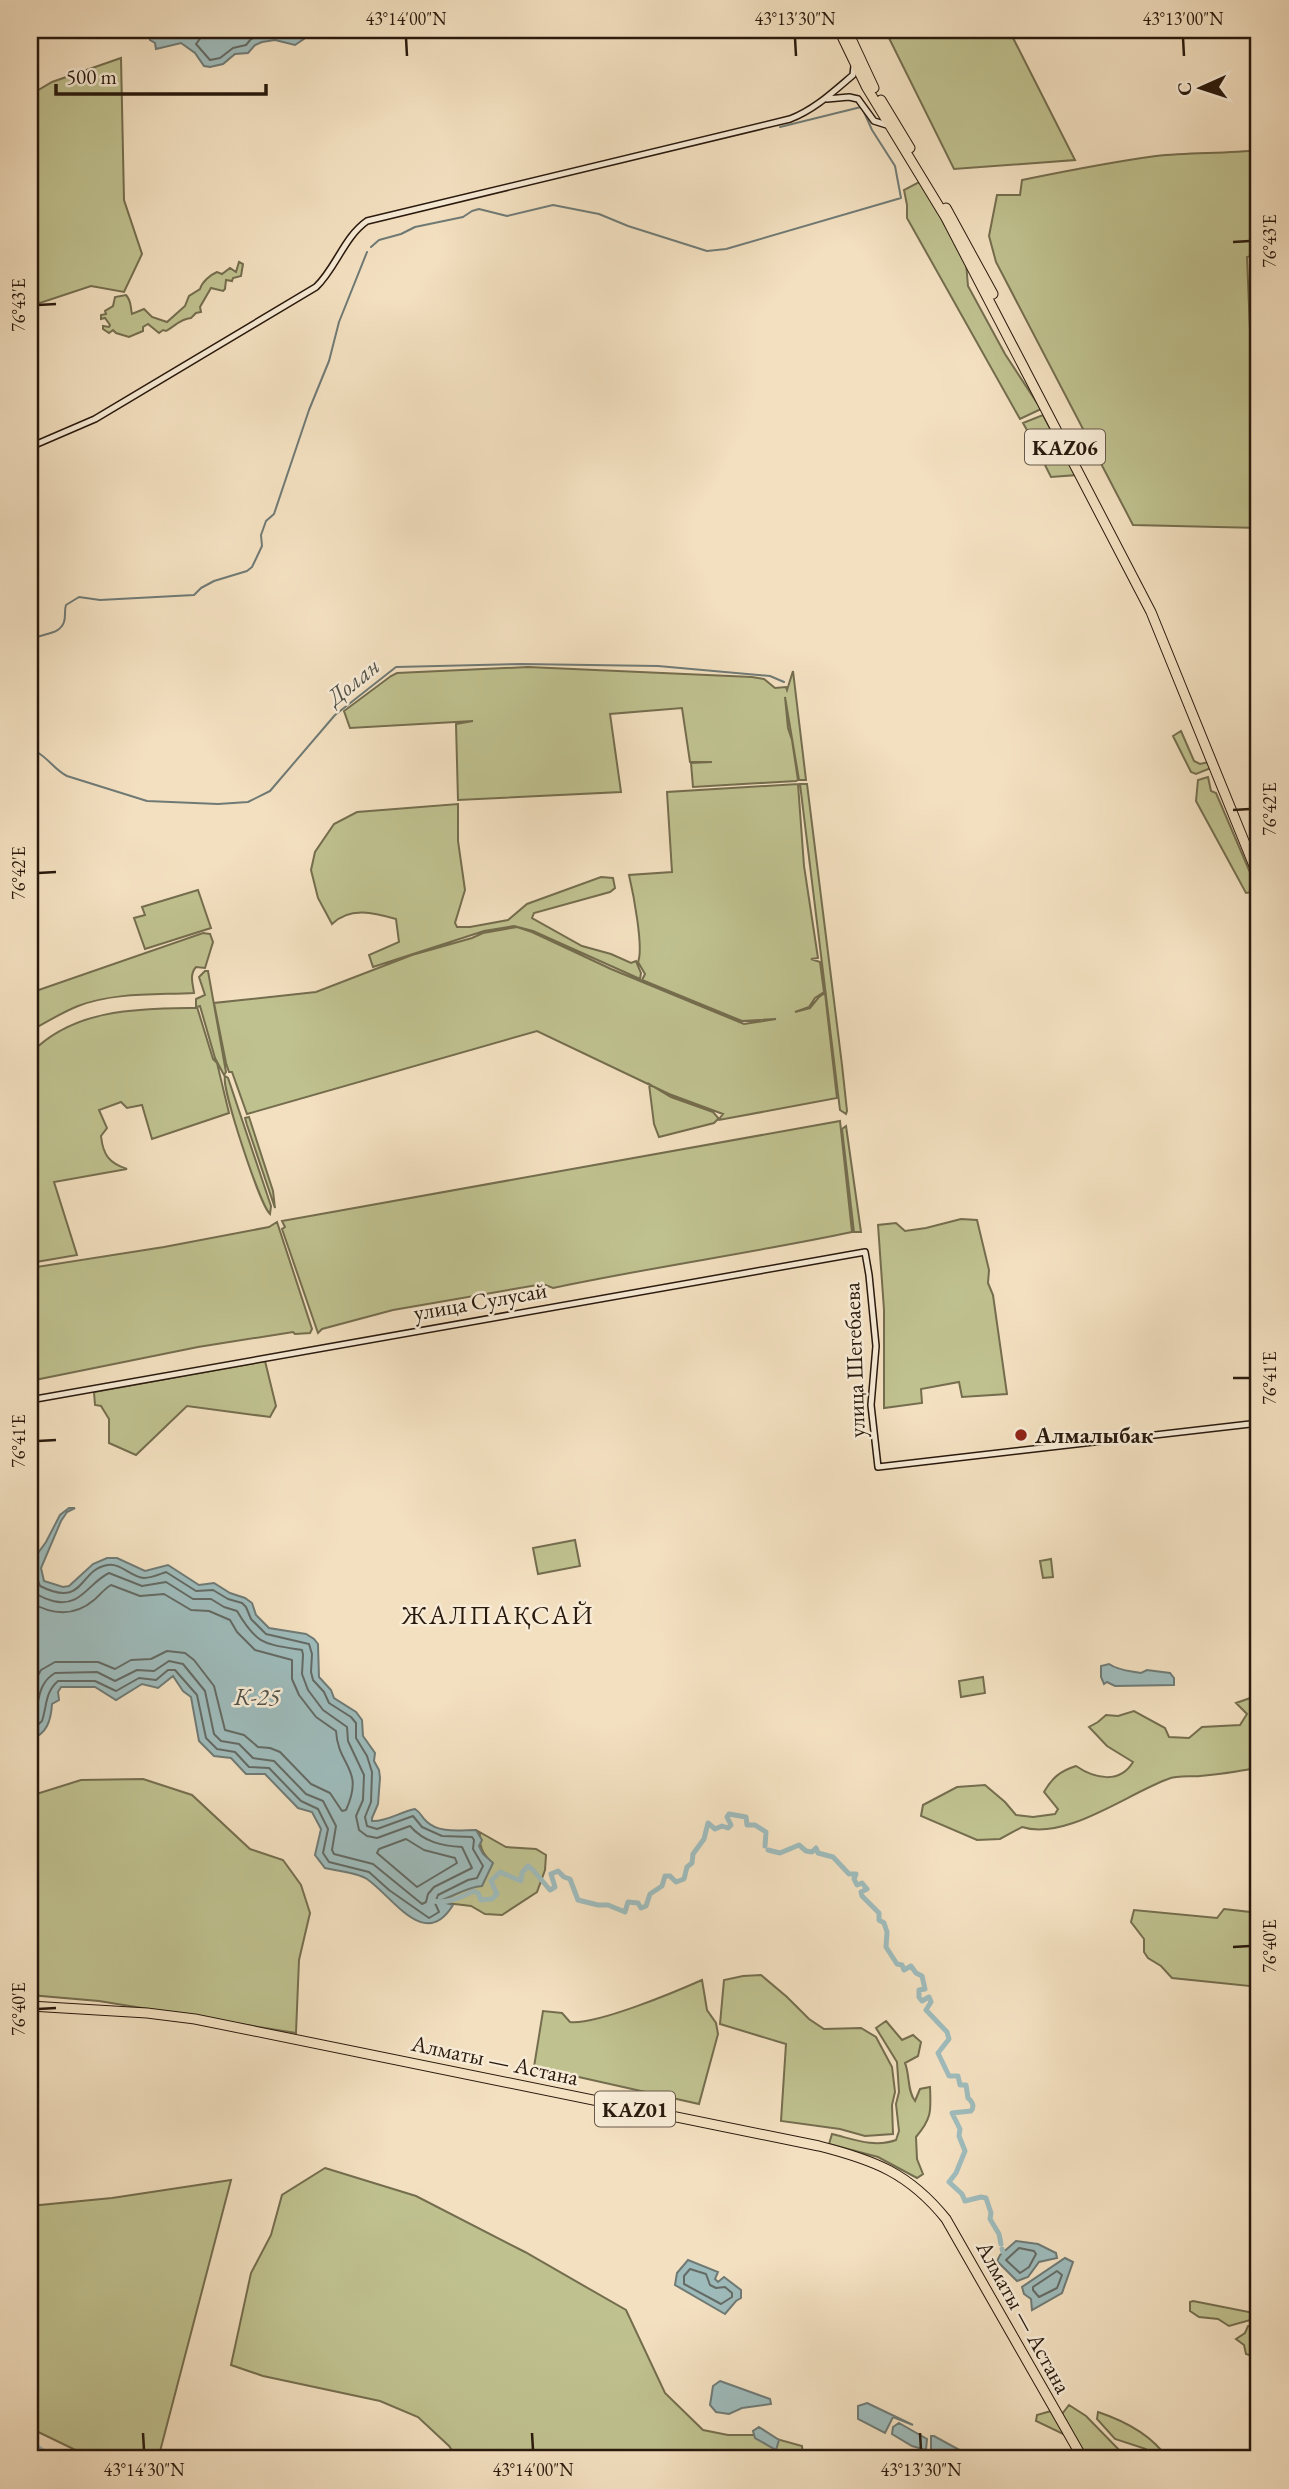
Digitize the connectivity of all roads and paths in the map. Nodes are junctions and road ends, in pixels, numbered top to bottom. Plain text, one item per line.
1 (839, 30) edge
2 (847, 30) edge
3 (854, 63) junction
4 (870, 87) junction
5 (849, 97) junction
6 (824, 99) junction
7 (890, 126) junction
8 (941, 205) junction
9 (30, 447) edge
10 (1259, 862) edge
11 (1259, 878) edge
12 (865, 1252) joint
13 (30, 1400) edge
14 (1259, 1423) edge
15 (30, 2006) edge
16 (1259, 2450) edge
17 (1083, 2459) edge
18 (1253, 2459) edge

1 - 3 highway, KАZ06
2 - 4 highway, KАZ06
3 - 4 highway, KАZ06
3 - 6 main road
4 - 5 main road
4 - 7 highway, KАZ06
4 - 8 highway, KАZ06
5 - 6 main road
5 - 7 main road
6 - 9 main road
7 - 8 highway, KАZ06
8 - 10 highway, KАZ06
8 - 11 highway, KАZ06
12 - 13 main road, улица Сулусай
12 - 14 main road, улица Шегебаева
15 - 17 highway, Алматы — Астана / KАZ01
16 - 18 highway

